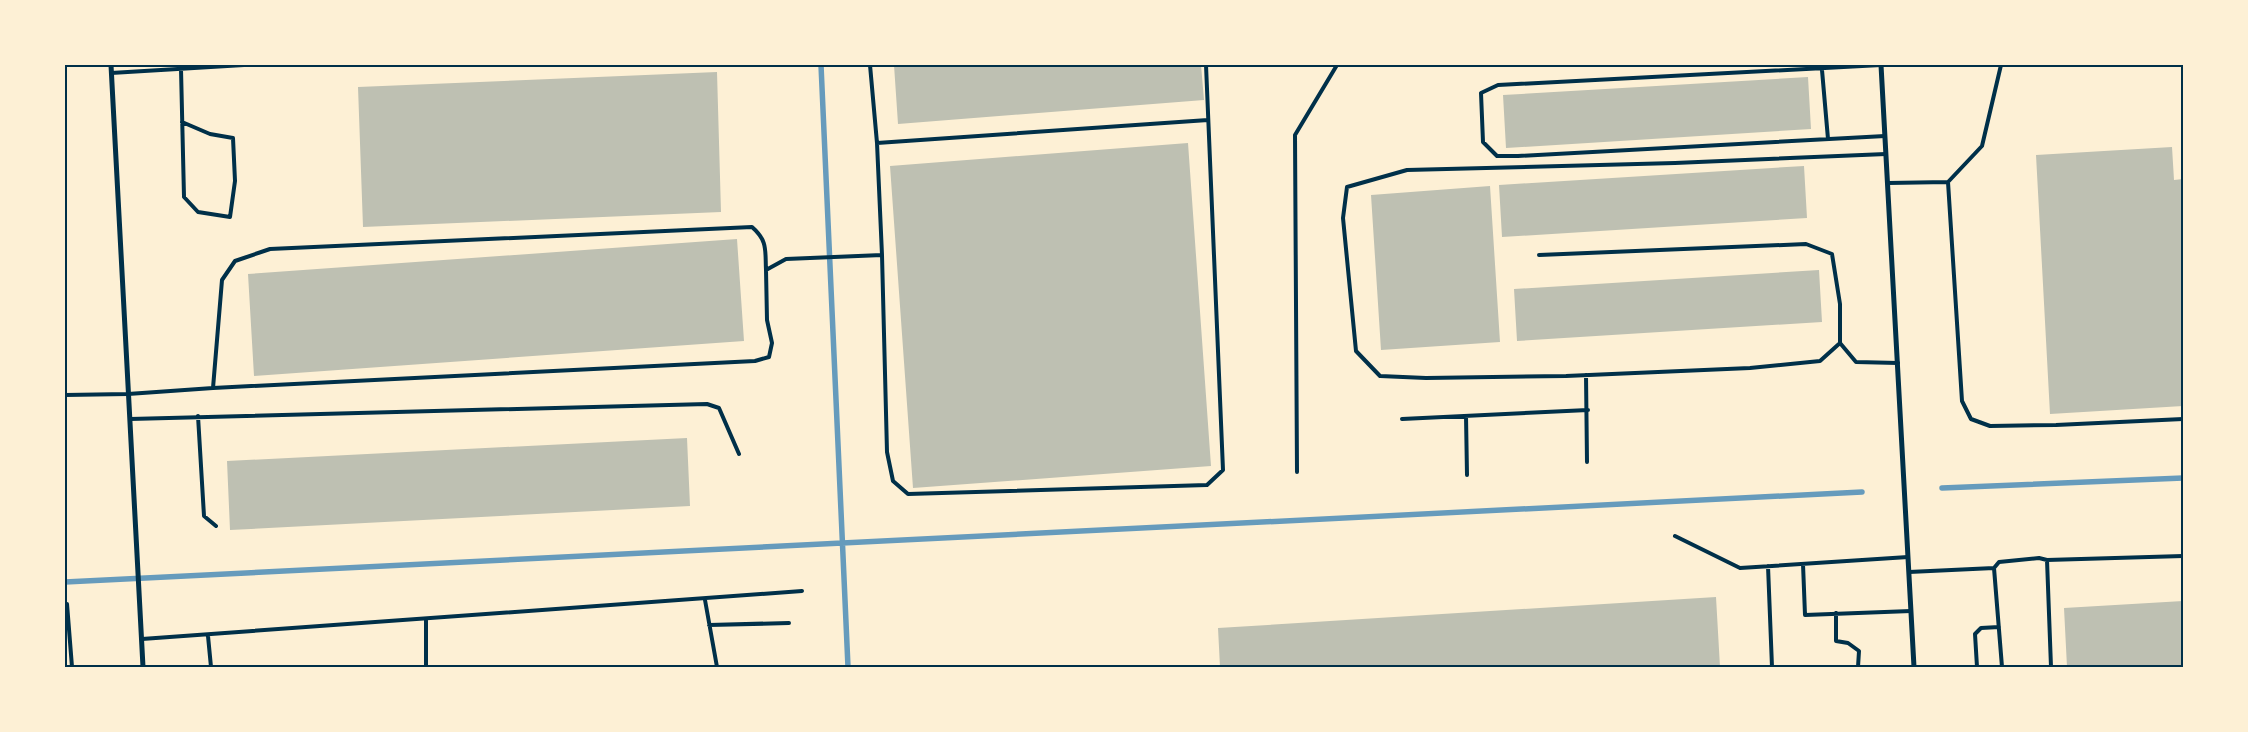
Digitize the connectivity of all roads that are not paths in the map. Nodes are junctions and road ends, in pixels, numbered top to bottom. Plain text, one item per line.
1 (111, 65) edge
2 (244, 65) edge
3 (870, 65) edge
4 (1206, 65) edge
5 (1337, 65) edge
6 (1881, 65) edge
7 (2001, 65) edge
8 (181, 69) junction
9 (1822, 70) junction
10 (112, 73) junction
11 (1208, 120) junction
12 (182, 122) junction
13 (1885, 136) junction
14 (1828, 139) junction
15 (877, 143) junction
16 (1886, 154) junction
17 (1948, 182) junction
18 (1888, 183) junction
19 (882, 255) junction
20 (1539, 255) dead end
21 (766, 270) junction
22 (1840, 344) junction
23 (1898, 363) junction
24 (1586, 375) junction
25 (213, 388) junction
26 (128, 394) junction
27 (65, 395) edge
28 (1588, 410) junction
29 (198, 416) junction
30 (1466, 416) junction
31 (130, 419) junction
32 (1402, 419) dead end
33 (2183, 419) edge
34 (739, 454) dead end
35 (1587, 462) dead end
36 (1297, 472) dead end
37 (1467, 475) dead end
38 (216, 526) dead end
39 (1675, 536) dead end
40 (2183, 556) edge
41 (1908, 557) junction
42 (2047, 560) junction
43 (1803, 564) junction
44 (1768, 566) junction
45 (1994, 568) junction
46 (1909, 572) junction
47 (802, 591) dead end
48 (705, 600) junction
49 (67, 604) dead end
50 (1911, 611) junction
51 (1836, 613) junction
52 (426, 620) junction
53 (789, 623) dead end
54 (709, 625) junction
55 (1999, 627) junction
56 (208, 636) junction
57 (142, 639) junction
58 (72, 667) edge
59 (143, 667) edge
60 (212, 667) edge
61 (426, 667) edge
62 (717, 667) edge
63 (1772, 667) edge
64 (1858, 667) edge
65 (1914, 667) edge
66 (1977, 667) edge
67 (2002, 667) edge
68 (2051, 667) edge

1 - 10 street
2 - 8 lane
3 - 15 lane
4 - 11 lane
5 - 36 lane
6 - 9 lane
6 - 13 street
7 - 17 lane
8 - 10 lane
8 - 12 lane
9 - 14 lane
9 - 14 lane
10 - 26 street
11 - 15 lane
11 - 19 lane
12 - 12 lane
13 - 14 lane
13 - 16 street
15 - 19 lane
16 - 18 street
16 - 24 lane
17 - 18 lane
17 - 33 lane
18 - 23 street
19 - 21 lane
20 - 22 lane
21 - 25 lane
21 - 25 lane
22 - 23 lane
22 - 24 lane
23 - 41 street
24 - 28 lane
25 - 26 lane
26 - 27 lane
26 - 31 street
28 - 30 lane
28 - 35 lane
29 - 31 lane
29 - 34 lane
29 - 38 lane
30 - 32 lane
30 - 37 lane
31 - 57 street
39 - 44 lane
40 - 42 lane
41 - 43 lane
41 - 46 street
42 - 45 lane
42 - 68 lane
43 - 44 lane
43 - 51 lane
44 - 63 lane
45 - 46 lane
45 - 55 lane
46 - 50 street
47 - 48 lane
48 - 52 lane
48 - 54 lane
49 - 58 lane
50 - 51 lane
50 - 65 street
51 - 64 lane
52 - 56 lane
52 - 61 lane
53 - 54 lane
54 - 62 lane
55 - 66 lane
55 - 67 lane
56 - 57 lane
56 - 60 lane
57 - 59 street

